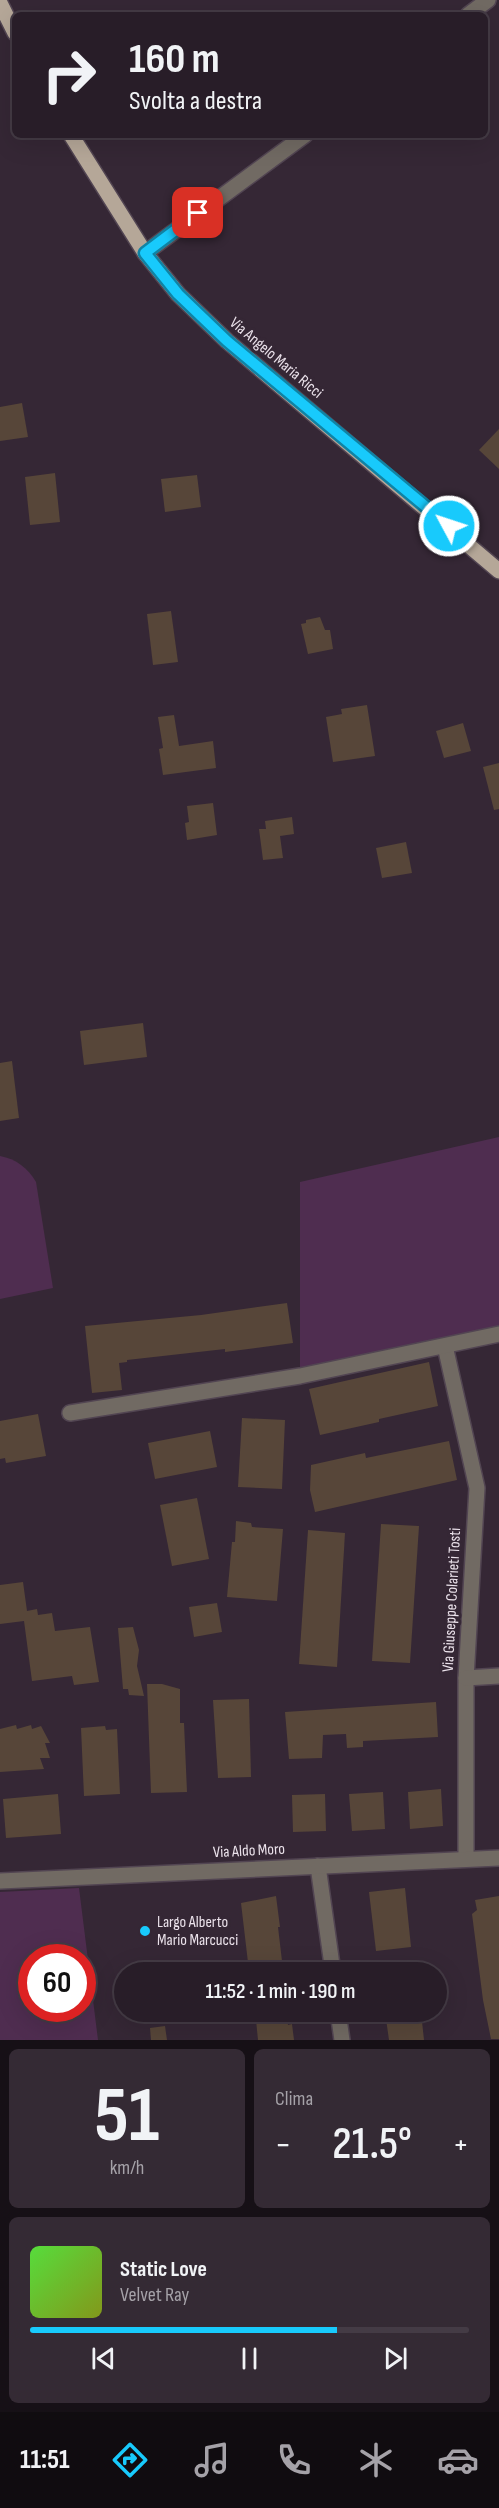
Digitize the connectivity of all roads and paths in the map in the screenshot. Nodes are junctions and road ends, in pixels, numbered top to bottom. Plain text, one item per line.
1 (488, 0) edge
2 (0, 3) edge
3 (472, 12) edge
4 (12, 27) edge
5 (73, 138) edge
6 (301, 138) edge
7 (145, 253) junction
8 (499, 571) edge
9 (499, 1334) edge
10 (445, 1346) junction
11 (70, 1413) dead end
12 (499, 1676) edge
13 (466, 1678) junction
14 (499, 1858) edge
15 (466, 1859) junction
16 (318, 1866) junction
17 (0, 1881) edge
18 (332, 1962) edge
19 (339, 2022) edge
20 (342, 2040) edge

1 - 3 street
2 - 4 main road
5 - 7 main road, Via Angelo Maria Ricci
6 - 7 street
7 - 8 main road, Via Angelo Maria Ricci
9 - 10 street
10 - 11 street
10 - 13 street, Via Giuseppe Colarieti Tosti
12 - 13 street
13 - 15 street, Via Giuseppe Colarieti Tosti
14 - 15 street, Via Aldo Moro
15 - 16 street, Via Aldo Moro
16 - 17 street, Via Aldo Moro
16 - 18 street
19 - 20 street

